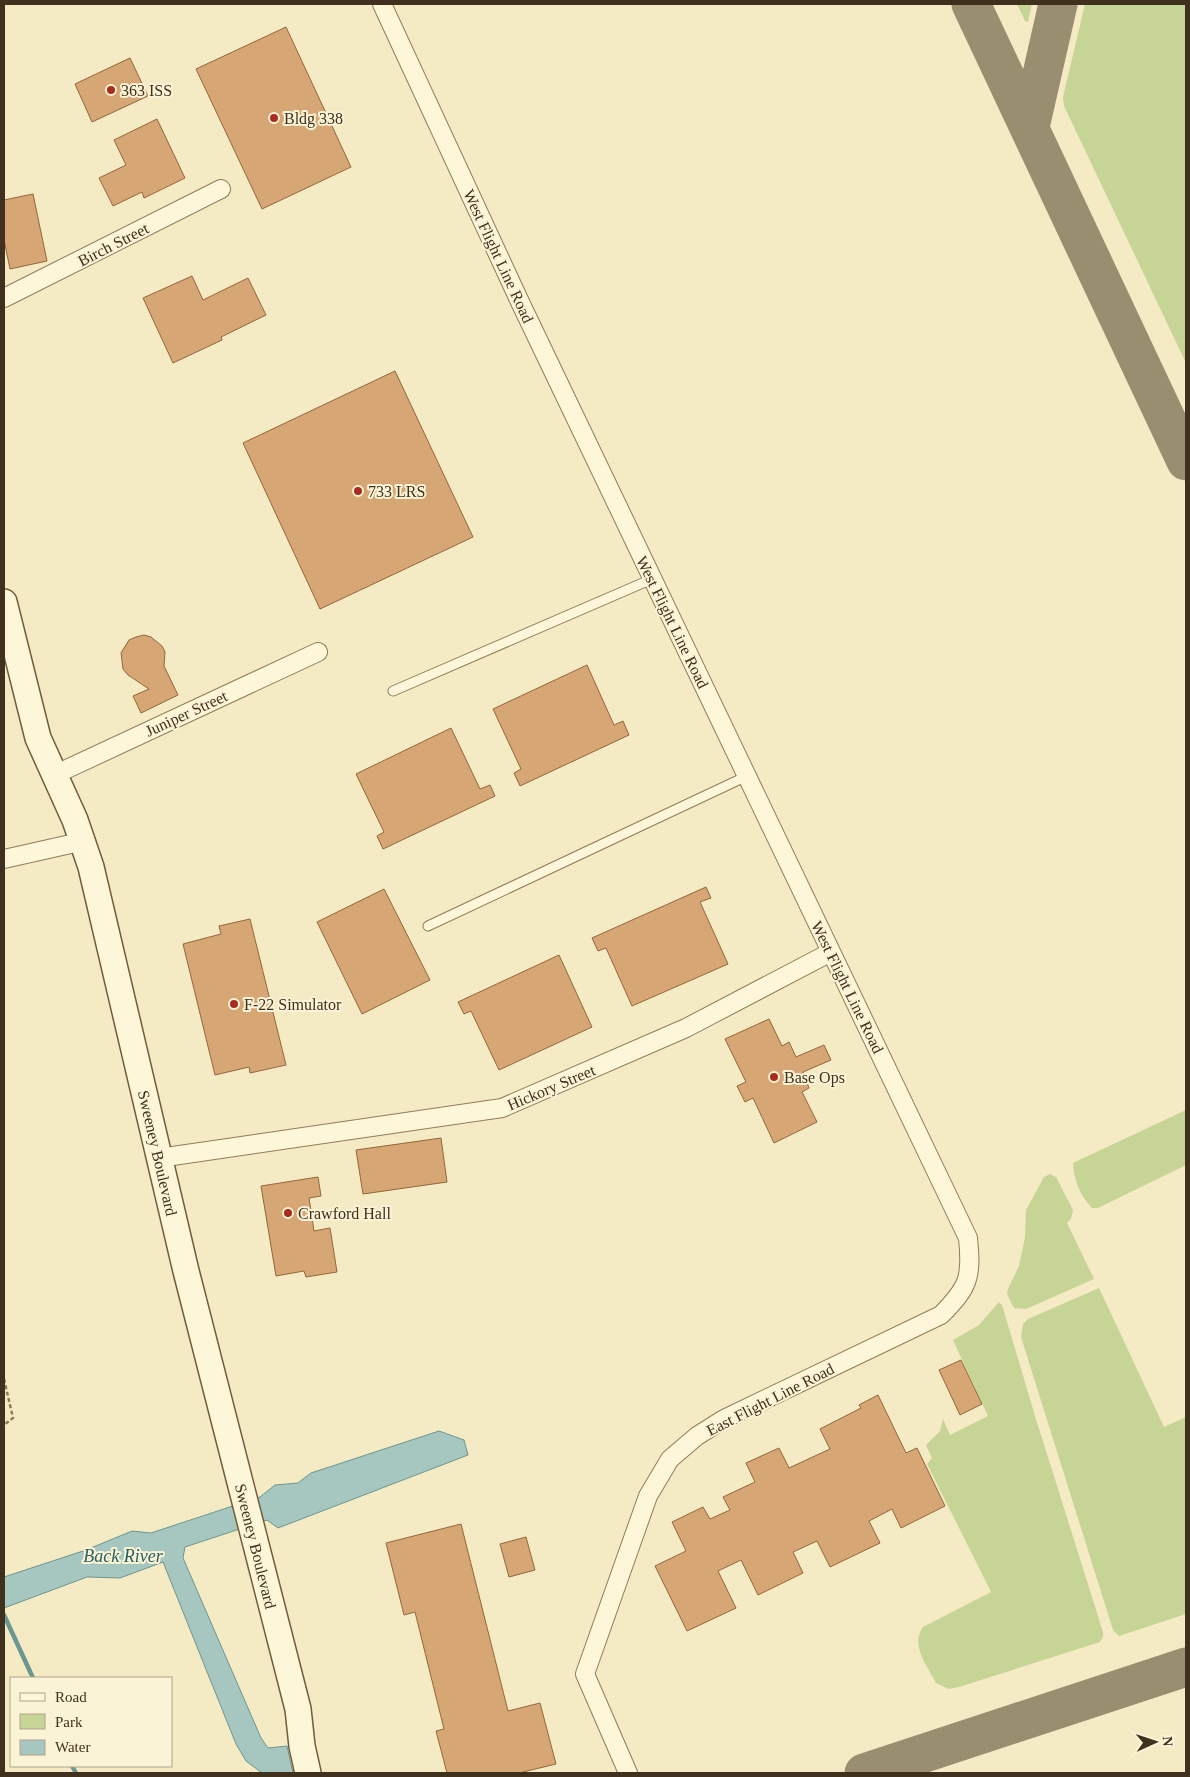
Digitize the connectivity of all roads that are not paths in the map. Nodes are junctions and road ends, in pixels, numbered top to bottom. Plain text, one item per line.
1 (382, 4) edge
2 (221, 188) dead end
3 (4, 298) edge
4 (652, 579) junction
5 (4, 602) edge
6 (318, 652) dead end
7 (393, 691) dead end
8 (54, 774) junction
9 (747, 776) junction
10 (84, 841) junction
11 (4, 859) edge
12 (428, 926) dead end
13 (831, 952) junction
14 (159, 1158) junction
15 (968, 1238) joint
16 (298, 1710) junction
17 (308, 1773) edge
18 (321, 1773) edge
19 (628, 1773) edge

1 - 4 street, West Flight Line Road
2 - 3 street, Birch Street
4 - 7 lane
4 - 9 street, West Flight Line Road
5 - 8 main road, Sweeney Boulevard
6 - 8 street, Juniper Street
8 - 10 main road, Sweeney Boulevard
9 - 12 lane
9 - 13 street, West Flight Line Road
10 - 11 street
10 - 14 main road, Sweeney Boulevard
13 - 14 street, Hickory Street
13 - 15 street, West Flight Line Road
14 - 16 main road, Sweeney Boulevard
15 - 19 street, East Flight Line Road
16 - 17 main road, Sweeney Boulevard
16 - 18 main road, Sweeney Boulevard

